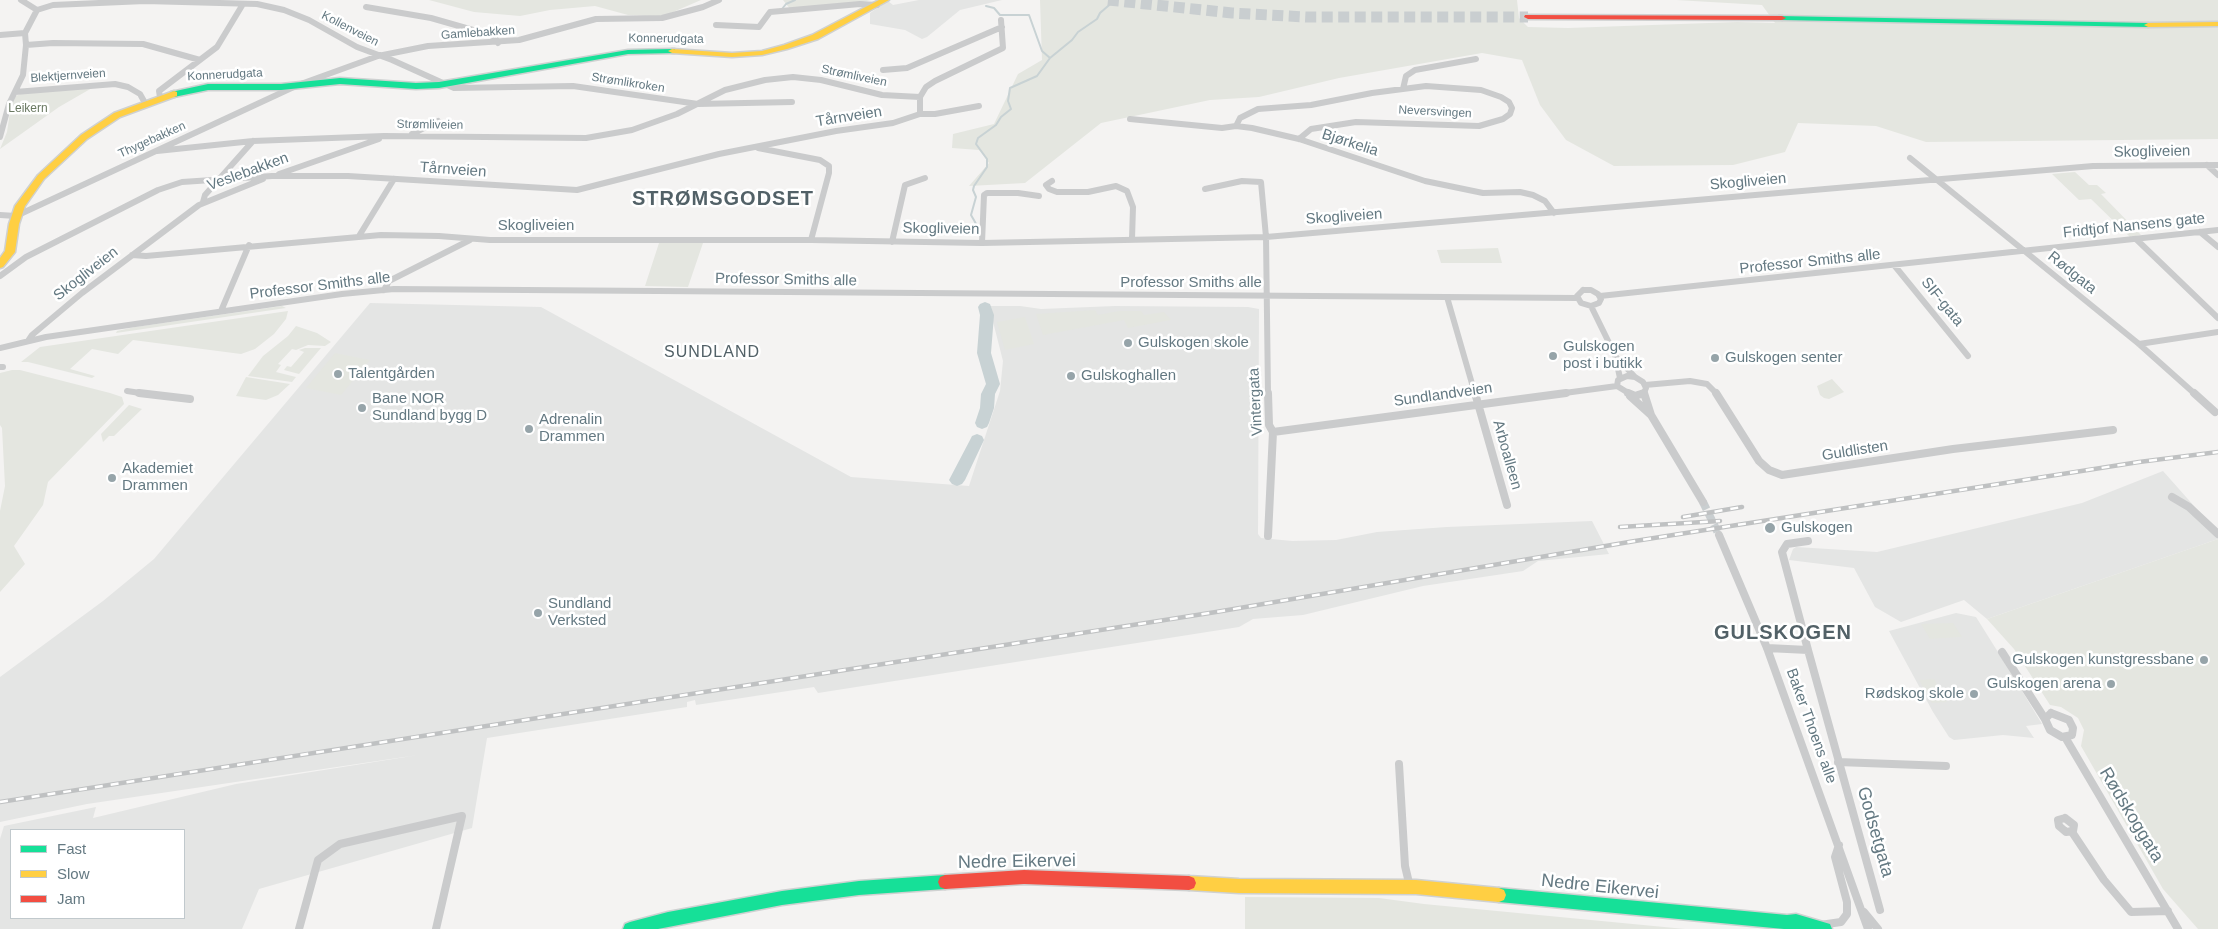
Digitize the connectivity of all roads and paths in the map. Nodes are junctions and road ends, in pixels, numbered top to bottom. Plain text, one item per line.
1 (21, 0) edge
2 (719, 0) edge
3 (92, 2) edge
4 (881, 2) edge
5 (243, 4) junction
6 (366, 7) dead end
7 (37, 10) junction
8 (1528, 17) tunnel mouth
9 (1001, 20) dead end
10 (716, 25) dead end
11 (2210, 26) edge
12 (1002, 27) junction
13 (25, 33) junction
14 (0, 34) edge
15 (498, 43) junction
16 (26, 45) junction
17 (378, 56) junction
18 (1476, 59) dead end
19 (200, 60) junction
20 (883, 70) dead end
21 (448, 85) junction
22 (556, 85) joint
23 (294, 88) junction
24 (1403, 88) junction
25 (15, 92) junction
26 (160, 97) junction
27 (920, 98) junction
28 (792, 102) dead end
29 (145, 103) junction
30 (698, 104) junction
31 (979, 106) dead end
32 (920, 114) junction
33 (1130, 119) dead end
34 (2, 120) edge
35 (438, 121) dead end
36 (1236, 126) junction
37 (384, 136) junction
38 (408, 136) junction
39 (0, 137) edge
40 (1298, 139) junction
41 (253, 141) junction
42 (755, 148) junction
43 (157, 151) junction
44 (1910, 158) dead end
45 (2218, 164) edge
46 (2207, 165) junction
47 (2218, 175) edge
48 (272, 176) junction
49 (926, 178) dead end
50 (219, 179) junction
51 (394, 179) junction
52 (1936, 179) junction
53 (1052, 181) dead end
54 (1205, 189) dead end
55 (1039, 196) dead end
56 (203, 202) junction
57 (1554, 213) junction
58 (0, 215) edge
59 (16, 216) junction
60 (2218, 230) edge
61 (2200, 232) junction
62 (359, 236) junction
63 (1266, 237) junction
64 (470, 239) junction
65 (1132, 239) junction
66 (2136, 239) junction
67 (811, 240) junction
68 (892, 242) junction
69 (982, 243) junction
70 (249, 245) junction
71 (2218, 247) edge
72 (2023, 251) junction
73 (132, 255) junction
74 (1894, 265) junction
75 (0, 266) edge
76 (0, 276) edge
77 (384, 290) junction
78 (1267, 296) junction
79 (1600, 296) junction
80 (1447, 297) junction
81 (1577, 298) junction
82 (1591, 306) junction
83 (222, 311) junction
84 (2218, 318) edge
85 (2218, 332) edge
86 (28, 341) junction
87 (2139, 344) junction
88 (0, 348) edge
89 (1615, 355) junction
90 (1968, 356) dead end
91 (1634, 377) junction
92 (1620, 378) junction
93 (1617, 386) junction
94 (1644, 389) junction
95 (127, 391) dead end
96 (1630, 396) junction
97 (190, 398) dead end
98 (1478, 404) junction
99 (2215, 412) dead end
100 (1651, 416) junction
101 (2113, 430) dead end
102 (1272, 432) junction
103 (2172, 497) dead end
104 (1703, 502) tunnel mouth
105 (1507, 505) dead end
106 (2218, 534) edge
107 (1720, 535) tunnel mouth
108 (1268, 536) dead end
109 (1808, 541) dead end
110 (1767, 648) junction
111 (1808, 650) junction
112 (2002, 652) dead end
113 (2045, 719) junction
114 (2065, 737) junction
115 (1838, 762) junction
116 (1398, 764) dead end
117 (1946, 766) dead end
118 (2072, 832) dead end
119 (1838, 845) junction
120 (1410, 887) junction
121 (1880, 910) dead end
122 (1862, 911) junction
123 (2168, 911) junction
124 (1787, 922) junction
125 (1820, 927) edge
126 (299, 929) edge
127 (436, 929) edge
128 (630, 929) edge
129 (1799, 929) edge
130 (1868, 929) edge
131 (1878, 929) edge
132 (2178, 929) edge

1 - 7 street
2 - 15 street, Gamlebakken
3 - 5 street, Kollenveien
3 - 7 street, Kollenveien
4 - 10 street, Konnerudgata
4 - 21 main road, Konnerudgata
5 - 17 street, Kollenveien
5 - 19 street
6 - 15 street
7 - 13 street
8 - 11 main road
9 - 12 street
12 - 20 street, Strømliveien
12 - 27 street
13 - 14 street
13 - 16 street, Blektjernveien
15 - 17 street, Gamlebakken
16 - 19 street
16 - 25 street, Blektjernveien
17 - 21 street, Kollenveien
17 - 23 street, Gamlebakken
18 - 24 street, Neversvingen
19 - 26 street
21 - 22 street, Konnerudgata
21 - 23 main road, Konnerudgata
22 - 30 street, Strømlikroken
23 - 26 main road, Konnerudgata
23 - 43 street, Thygebakken
24 - 36 street, Neversvingen
24 - 40 street, Neversvingen
25 - 29 street, Blektjernveien
25 - 34 street, Blektjernveien
26 - 29 main road, Konnerudgata
27 - 30 street, Strømliveien
27 - 32 street
28 - 30 street, Strømliveien
29 - 59 main road, Konnerudgata
30 - 38 street, Strømliveien
31 - 32 street, Tårnveien
32 - 42 street, Tårnveien
33 - 36 street, Bjørkelia
34 - 39 street, Blektjernveien
35 - 38 street
36 - 40 street, Bjørkelia
37 - 38 street, Strømliveien
37 - 41 street, Strømliveien
37 - 48 street, Veslebakken
40 - 57 street, Bjørkelia
41 - 43 street, Strømliveien
41 - 50 street
42 - 51 street, Tårnveien
42 - 67 street
43 - 59 street, Thygebakken
44 - 52 street, Rødgata
45 - 46 street, Skogliveien
46 - 47 street
46 - 52 street, Skogliveien
48 - 50 street, Tårnveien
48 - 51 street, Tårnveien
48 - 56 street, Veslebakken
49 - 68 street
50 - 56 street
50 - 76 street, Tårnveien
51 - 62 street
52 - 57 street, Skogliveien
52 - 72 street, Rødgata
53 - 65 street
54 - 63 street, Vintergata
55 - 69 street
56 - 73 street, Veslebakken
57 - 63 street, Skogliveien
58 - 59 street
59 - 75 main road, Konnerudgata
60 - 61 street, Fridtjof Nansens gate
61 - 66 street, Fridtjof Nansens gate
61 - 71 street
62 - 64 street, Skogliveien
62 - 70 street, Skogliveien
63 - 65 street, Skogliveien
63 - 78 street, Vintergata
64 - 67 street, Skogliveien
64 - 77 street, Skogliveien
65 - 69 street, Skogliveien
66 - 72 street, Fridtjof Nansens gate
66 - 84 street
67 - 68 street, Skogliveien
68 - 69 street, Skogliveien
70 - 73 street, Skogliveien
70 - 83 street
72 - 74 street, Professor Smiths alle
72 - 87 street, Rødgata
73 - 86 street, Skogliveien
74 - 79 street, Professor Smiths alle
74 - 90 street, SIF-gata
77 - 78 street, Professor Smiths alle
77 - 83 street, Professor Smiths alle
78 - 80 street, Professor Smiths alle
78 - 102 street, Vintergata
79 - 81 street
79 - 82 street
80 - 81 street, Professor Smiths alle
80 - 98 street, Arboalleen
81 - 82 street
82 - 89 street
83 - 86 street, Professor Smiths alle
85 - 87 street
86 - 88 street, Professor Smiths alle
87 - 99 street, Rødgata
89 - 91 street
89 - 92 street
91 - 92 street
91 - 94 street
92 - 93 street
93 - 96 street
93 - 98 street, Sundlandveien
94 - 96 street
94 - 100 street
94 - 101 street, Guldlisten
95 - 97 street
96 - 100 street
98 - 102 street, Sundlandveien
98 - 105 street, Arboalleen
100 - 104 street
102 - 108 street, Vintergata
103 - 106 street
107 - 110 street, Baker Thoens alle
109 - 111 street, Godsetgata
110 - 111 street
110 - 119 street, Baker Thoens alle
111 - 115 street, Godsetgata
112 - 113 street
113 - 114 street
113 - 114 street
114 - 123 street, Rødskoggata
115 - 117 street, Godsetgata
115 - 121 street, Godsetgata
116 - 120 street
118 - 123 street
119 - 122 street, Baker Thoens alle
119 - 125 street, Baker Thoens alle
120 - 124 main road, Nedre Eikervei
120 - 128 main road, Nedre Eikervei
122 - 130 street, Baker Thoens alle
122 - 131 street, Baker Thoens alle
123 - 132 street, Rødskoggata
124 - 125 main road, Nedre Eikervei
124 - 129 main road, Nedre Eikervei
126 - 127 street

